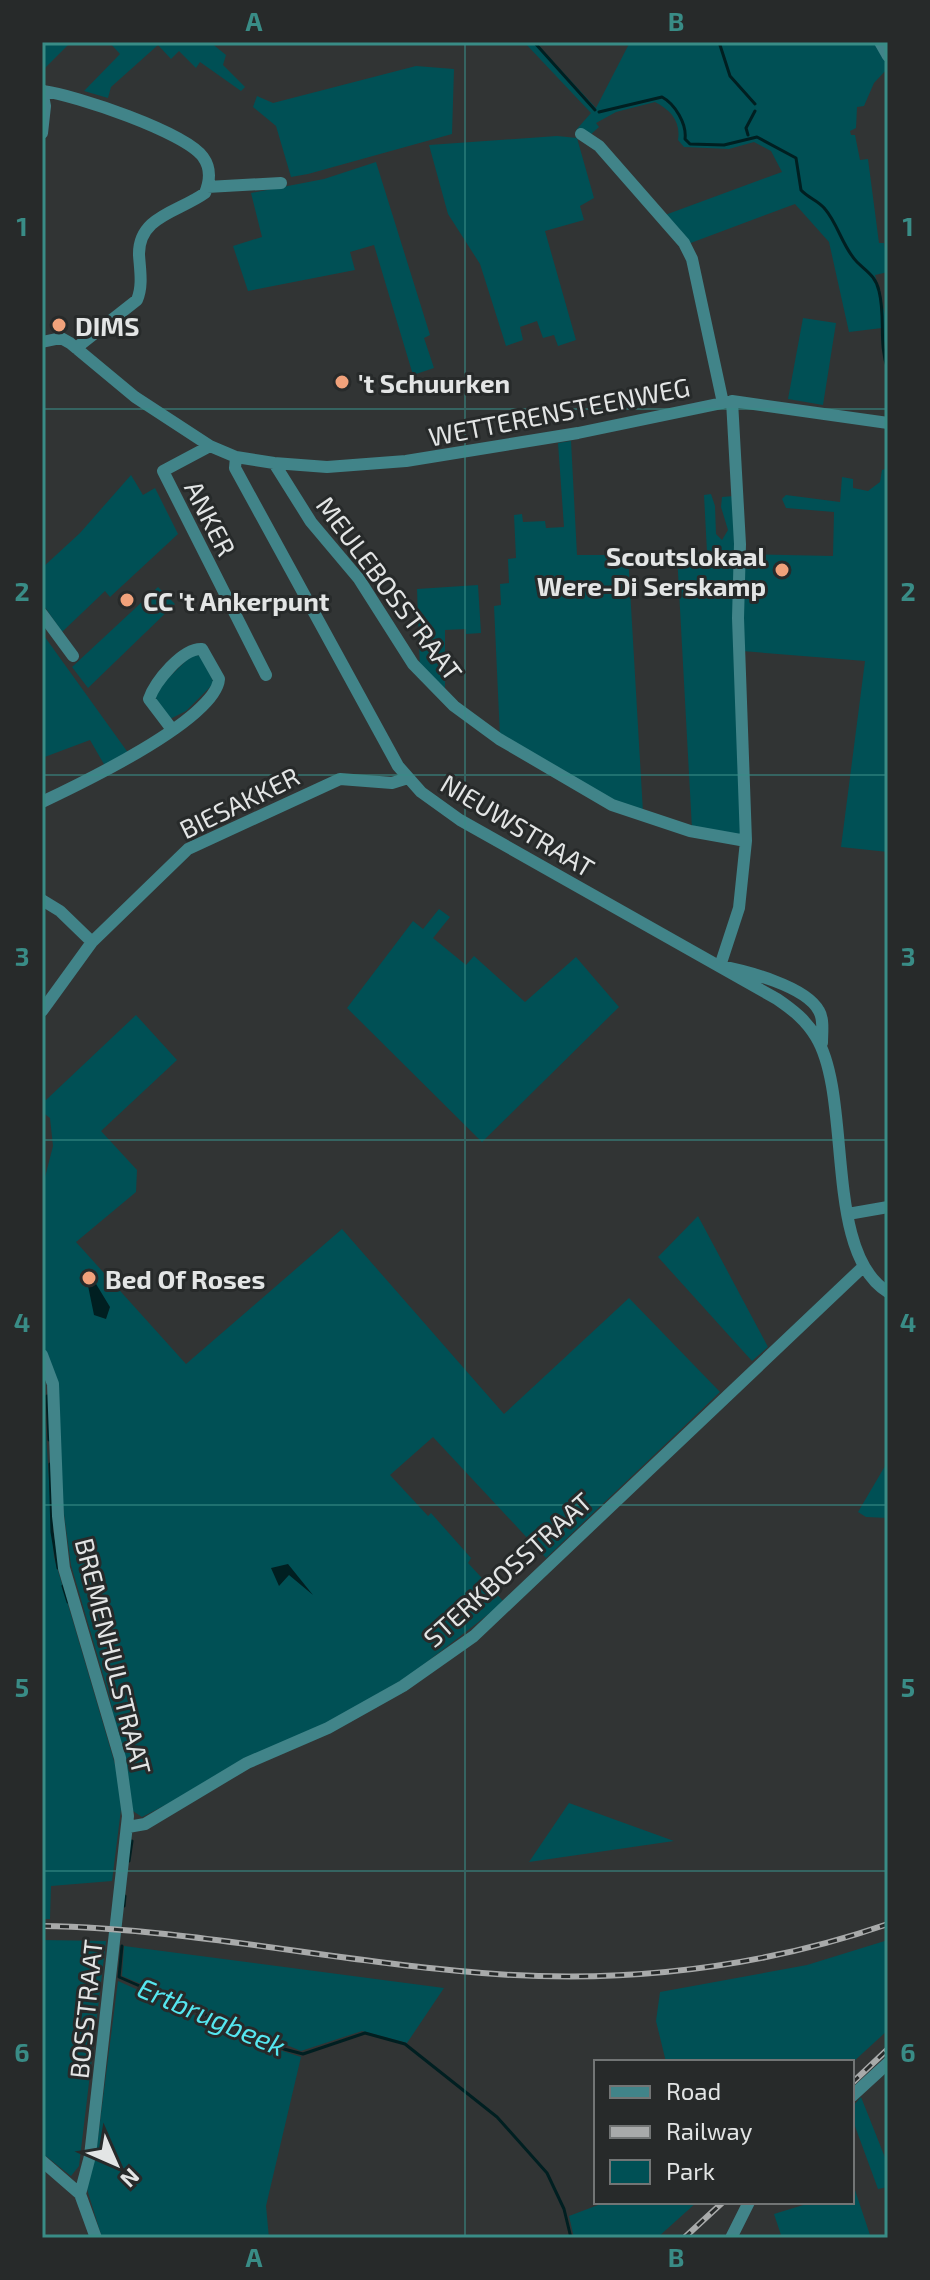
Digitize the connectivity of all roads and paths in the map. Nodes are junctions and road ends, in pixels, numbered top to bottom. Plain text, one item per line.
1 (880, 42) edge
2 (888, 56) edge
3 (42, 90) edge
4 (42, 133) edge
5 (581, 134) dead end
6 (281, 183) dead end
7 (207, 187) junction
8 (42, 342) edge
9 (76, 348) junction
10 (727, 402) junction
11 (888, 423) edge
12 (210, 446) junction
13 (236, 457) junction
14 (274, 463) junction
15 (42, 614) edge
16 (73, 656) dead end
17 (266, 675) dead end
18 (171, 728) junction
19 (408, 778) junction
20 (42, 802) edge
21 (746, 841) junction
22 (42, 900) edge
23 (92, 942) junction
24 (720, 966) junction
25 (42, 1011) edge
26 (822, 1050) junction
27 (888, 1207) edge
28 (848, 1214) junction
29 (863, 1267) junction
30 (888, 1292) edge
31 (42, 1355) edge
32 (128, 1827) junction
33 (888, 2063) edge
34 (854, 2094) edge
35 (42, 2161) edge
36 (80, 2194) junction
37 (748, 2204) edge
38 (96, 2238) edge
39 (731, 2238) edge

1 - 2 street
3 - 4 street
3 - 7 street
5 - 10 street
6 - 7 street
7 - 9 street
8 - 9 street
9 - 12 street, ANKER
10 - 11 street, WETTERENSTEENWEG
10 - 14 street, WETTERENSTEENWEG
10 - 21 street
12 - 13 street, ANKER
12 - 17 street, ANKER
13 - 14 street, WETTERENSTEENWEG
13 - 19 street, NIEUWSTRAAT
14 - 21 street, MEULEBOSSTRAAT
15 - 16 street
18 - 18 street
18 - 20 street
19 - 23 street, BIESAKKER
19 - 24 street, NIEUWSTRAAT
21 - 24 street
22 - 23 street
23 - 25 street, BIESAKKER
24 - 26 street, NIEUWSTRAAT
24 - 26 street, NIEUWSTRAAT
26 - 28 street, NIEUWSTRAAT
27 - 28 street
28 - 29 street, NIEUWSTRAAT
29 - 30 street
29 - 32 street, STERKBOSSTRAAT
31 - 32 street, BREMENHULSTRAAT
32 - 36 street, BOSSTRAAT
33 - 34 street
35 - 36 street
36 - 38 street
37 - 39 street

